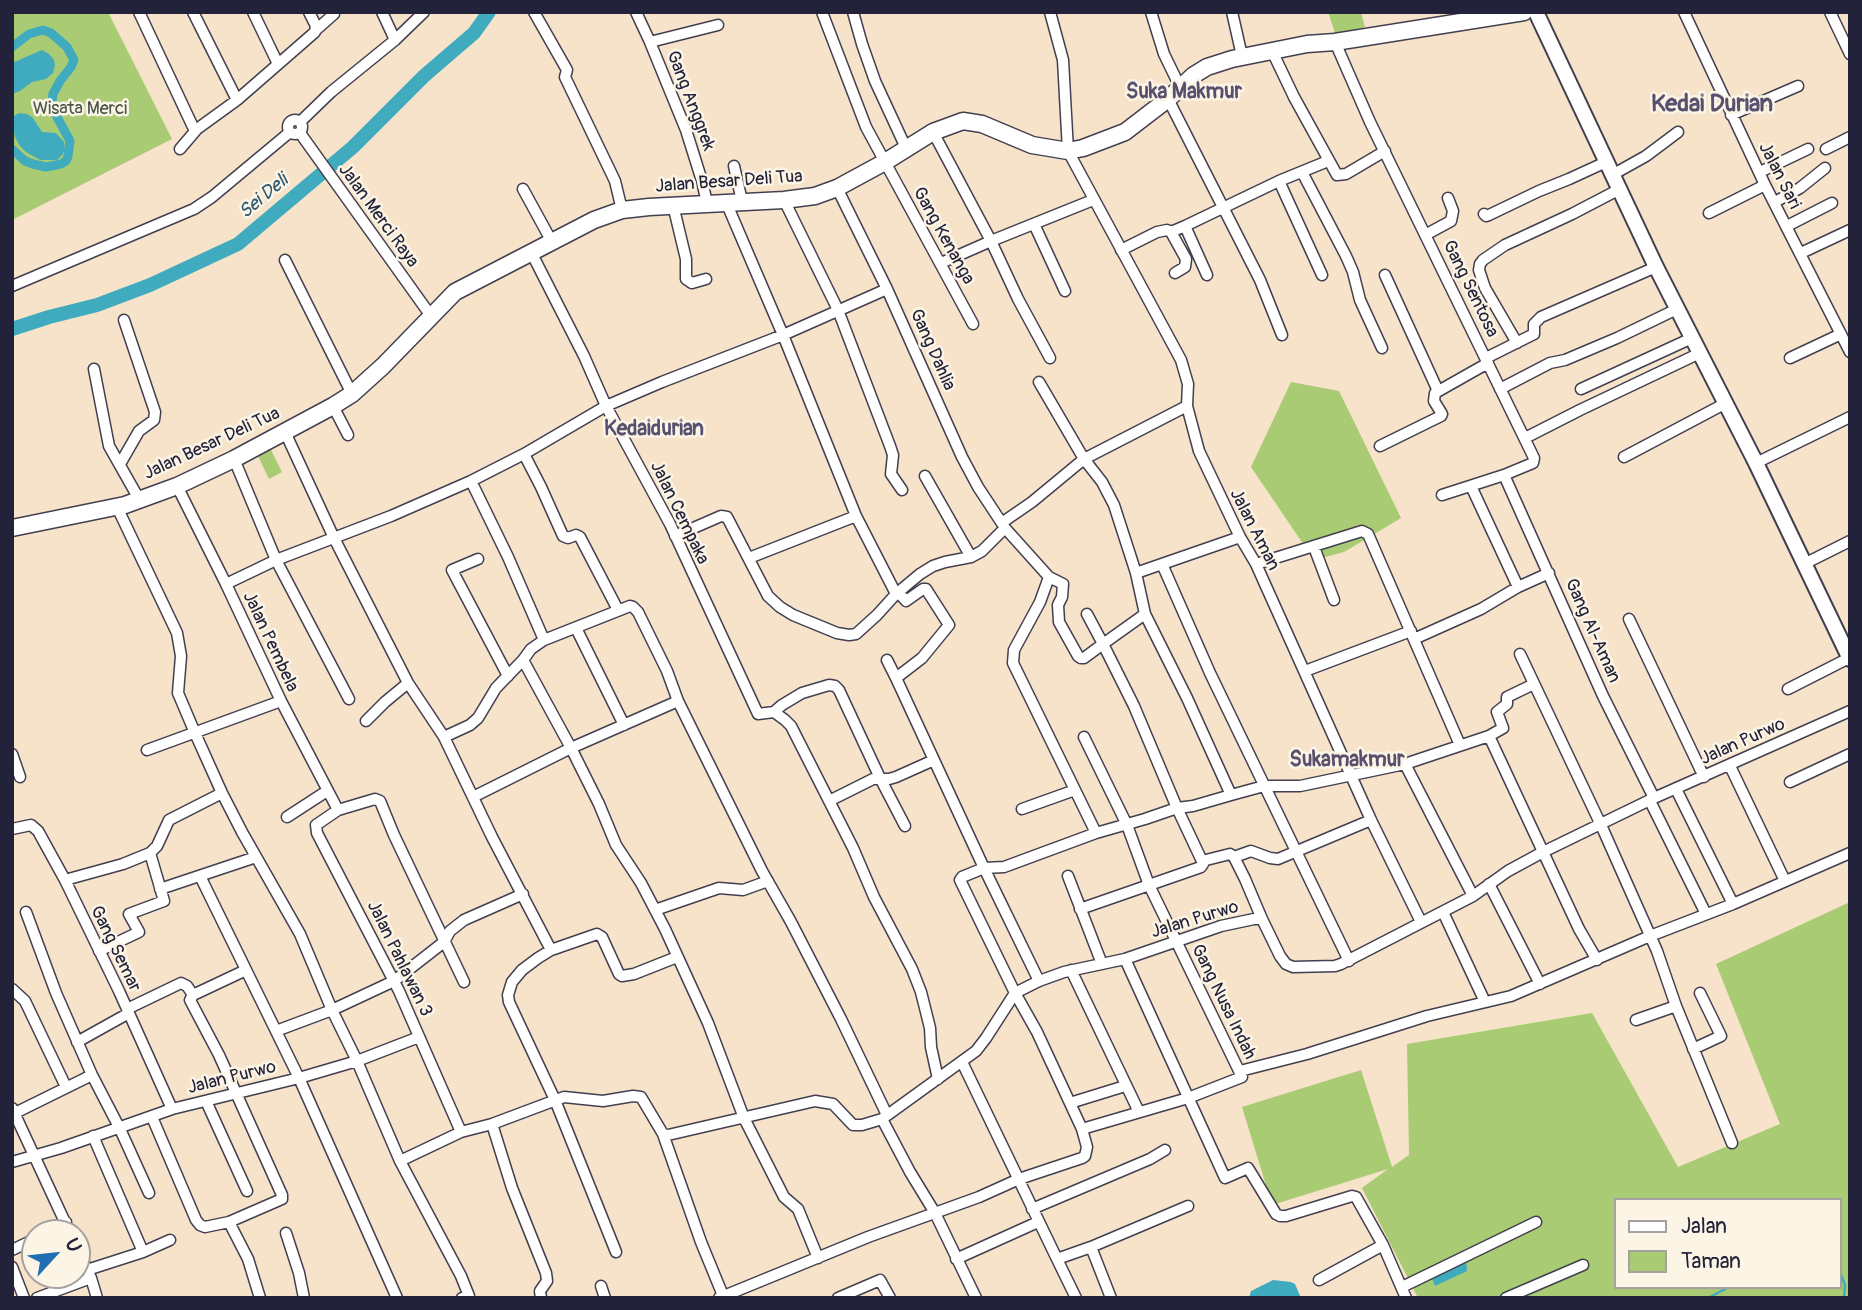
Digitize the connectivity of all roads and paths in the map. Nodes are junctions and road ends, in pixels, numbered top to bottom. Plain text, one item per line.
1 (139, 12) edge
2 (192, 12) edge
3 (253, 12) edge
4 (309, 12) edge
5 (382, 12) edge
6 (424, 12) edge
7 (534, 12) edge
8 (636, 12) edge
9 (822, 12) edge
10 (853, 12) edge
11 (1049, 12) edge
12 (1151, 12) edge
13 (1232, 12) edge
14 (1524, 12) edge
15 (1536, 12) edge
16 (1684, 12) edge
17 (1830, 12) edge
18 (334, 14) dead end
19 (719, 25) dead end
20 (317, 29) junction
21 (395, 40) junction
22 (650, 42) junction
23 (1335, 43) junction
24 (1272, 51) junction
25 (1850, 54) edge
26 (1242, 56) junction
27 (278, 64) junction
28 (1798, 86) dead end
29 (1174, 93) junction
30 (237, 100) junction
31 (1731, 115) junction
32 (197, 129) junction
33 (297, 129) junction
34 (933, 132) junction
35 (1678, 132) dead end
36 (1850, 137) edge
37 (906, 148) junction
38 (180, 149) dead end
39 (1808, 149) dead end
40 (1826, 149) dead end
41 (1068, 151) junction
42 (1385, 151) junction
43 (1328, 160) junction
44 (885, 162) junction
45 (734, 166) dead end
46 (1825, 168) dead end
47 (1609, 169) junction
48 (1302, 172) junction
49 (1760, 172) junction
50 (1279, 181) junction
51 (1765, 185) junction
52 (837, 188) junction
53 (523, 189) dead end
54 (1618, 190) junction
55 (1448, 198) dead end
56 (784, 200) junction
57 (1093, 200) junction
58 (734, 202) junction
59 (1775, 202) junction
60 (707, 203) junction
61 (1832, 203) dead end
62 (673, 205) junction
63 (1224, 208) junction
64 (622, 210) junction
65 (1709, 213) dead end
66 (1484, 214) dead end
67 (1034, 224) junction
68 (1185, 226) junction
69 (1787, 226) junction
70 (1850, 230) edge
71 (1171, 232) junction
72 (1425, 235) junction
73 (991, 241) junction
74 (552, 242) junction
75 (1121, 250) junction
76 (531, 252) junction
77 (1801, 254) junction
78 (285, 260) dead end
79 (941, 263) junction
80 (1656, 267) junction
81 (1175, 273) dead end
82 (1207, 275) dead end
83 (1322, 275) dead end
84 (1385, 275) dead end
85 (706, 279) dead end
86 (12, 286) edge
87 (887, 289) junction
88 (1065, 291) dead end
89 (1677, 309) junction
90 (838, 310) junction
91 (431, 316) junction
92 (124, 320) dead end
93 (973, 324) dead end
94 (1282, 334) dead end
95 (1841, 334) junction
96 (783, 335) junction
97 (1692, 338) junction
98 (1517, 343) junction
99 (1382, 348) dead end
100 (1850, 352) edge
101 (1700, 353) junction
102 (1050, 358) dead end
103 (1790, 358) dead end
104 (1487, 360) junction
105 (94, 369) dead end
106 (1039, 382) dead end
107 (1500, 388) junction
108 (1581, 389) dead end
109 (1438, 390) junction
110 (352, 394) junction
111 (1726, 403) junction
112 (333, 406) junction
113 (606, 406) junction
114 (1188, 406) junction
115 (1850, 417) edge
116 (285, 432) junction
117 (348, 435) dead end
118 (1525, 438) junction
119 (1380, 446) dead end
120 (524, 454) junction
121 (1624, 457) dead end
122 (234, 459) junction
123 (1084, 459) junction
124 (1756, 463) junction
125 (120, 464) junction
126 (1504, 475) junction
127 (925, 476) dead end
128 (471, 481) junction
129 (177, 486) junction
130 (1471, 486) junction
131 (902, 490) dead end
132 (1442, 495) dead end
133 (139, 499) junction
134 (117, 507) junction
135 (856, 516) junction
136 (1004, 525) junction
137 (12, 528) edge
138 (675, 536) junction
139 (1240, 537) junction
140 (334, 538) junction
141 (1850, 541) edge
142 (1314, 547) junction
143 (971, 557) junction
144 (749, 558) junction
145 (478, 559) dead end
146 (276, 560) junction
147 (1162, 564) junction
148 (1256, 564) junction
149 (1804, 564) junction
150 (1136, 573) junction
151 (1549, 573) junction
152 (1049, 577) junction
153 (226, 583) junction
154 (1518, 587) junction
155 (897, 593) junction
156 (1334, 600) dead end
157 (618, 610) junction
158 (1087, 614) dead end
159 (1145, 614) junction
160 (1629, 619) dead end
161 (576, 628) junction
162 (1413, 635) junction
163 (544, 640) junction
164 (1103, 644) junction
165 (1520, 654) dead end
166 (1849, 658) edge
167 (523, 660) junction
168 (887, 660) dead end
169 (1305, 671) junction
170 (508, 676) junction
171 (896, 678) junction
172 (408, 683) junction
173 (1534, 684) junction
174 (1788, 689) dead end
175 (349, 699) dead end
176 (281, 701) junction
177 (678, 701) junction
178 (1850, 711) edge
179 (774, 712) junction
180 (366, 721) dead end
181 (624, 725) junction
182 (195, 733) junction
183 (1489, 736) junction
184 (444, 737) junction
185 (1084, 737) dead end
186 (1460, 746) junction
187 (571, 748) junction
188 (147, 750) dead end
189 (12, 754) edge
190 (1850, 754) edge
191 (934, 760) junction
192 (1405, 764) junction
193 (1730, 766) junction
194 (1351, 775) junction
195 (1704, 777) junction
196 (20, 778) dead end
197 (880, 778) junction
198 (1790, 782) dead end
199 (1264, 786) junction
200 (1676, 789) junction
201 (1075, 790) junction
202 (327, 791) junction
203 (222, 793) junction
204 (1231, 795) junction
205 (473, 797) junction
206 (1652, 800) junction
207 (830, 801) junction
208 (1177, 808) junction
209 (1022, 809) dead end
210 (338, 810) junction
211 (287, 817) dead end
212 (1371, 820) junction
213 (1127, 825) junction
214 (1601, 825) junction
215 (905, 826) dead end
216 (12, 829) edge
217 (1097, 833) junction
218 (1298, 852) junction
219 (1543, 852) junction
220 (150, 853) junction
221 (1850, 853) edge
222 (256, 857) junction
223 (1234, 857) junction
224 (1202, 861) junction
225 (984, 868) junction
226 (200, 876) junction
227 (1068, 876) dead end
228 (65, 880) junction
229 (768, 881) junction
230 (1785, 881) junction
231 (1489, 884) junction
232 (1149, 886) junction
233 (160, 889) junction
234 (523, 894) junction
235 (1473, 896) junction
236 (1733, 904) junction
237 (1080, 909) junction
238 (655, 910) junction
239 (26, 912) dead end
240 (1443, 912) junction
241 (1706, 914) junction
242 (1262, 919) junction
243 (1421, 922) junction
244 (1650, 936) junction
245 (1175, 941) junction
246 (444, 942) junction
247 (551, 950) junction
248 (99, 951) junction
249 (677, 957) junction
250 (1125, 959) junction
251 (1597, 960) junction
252 (1349, 961) junction
253 (1102, 964) junction
254 (246, 970) junction
255 (1071, 970) junction
256 (394, 981) junction
257 (1039, 981) junction
258 (464, 982) dead end
259 (1540, 984) junction
260 (12, 989) edge
261 (1015, 993) junction
262 (1700, 993) dead end
263 (192, 996) junction
264 (1485, 1002) junction
265 (1676, 1006) junction
266 (332, 1010) junction
267 (128, 1011) junction
268 (1636, 1020) dead end
269 (276, 1031) junction
270 (419, 1037) junction
271 (77, 1042) junction
272 (1693, 1049) junction
273 (357, 1061) junction
274 (962, 1062) junction
275 (1241, 1074) junction
276 (92, 1075) junction
277 (299, 1078) junction
278 (938, 1079) junction
279 (1125, 1086) junction
280 (66, 1087) junction
281 (236, 1093) junction
282 (1188, 1098) junction
283 (555, 1100) junction
284 (206, 1101) junction
285 (1070, 1103) junction
286 (172, 1109) junction
287 (13, 1110) edge
288 (1139, 1112) junction
289 (152, 1117) junction
290 (885, 1117) junction
291 (744, 1118) junction
292 (492, 1124) junction
293 (120, 1129) junction
294 (1082, 1129) junction
295 (461, 1132) junction
296 (663, 1134) junction
297 (93, 1136) junction
298 (1732, 1143) dead end
299 (1165, 1150) dead end
300 (35, 1156) junction
301 (400, 1161) junction
302 (12, 1162) edge
303 (1019, 1179) junction
304 (247, 1191) dead end
305 (149, 1193) dead end
306 (1188, 1206) dead end
307 (1032, 1209) junction
308 (935, 1213) junction
309 (65, 1219) edge
310 (229, 1222) junction
311 (1038, 1222) junction
312 (1536, 1222) dead end
313 (286, 1233) dead end
314 (170, 1240) dead end
315 (1382, 1245) junction
316 (1091, 1247) junction
317 (143, 1252) junction
318 (616, 1252) dead end
319 (818, 1258) junction
320 (956, 1259) junction
321 (1057, 1259) junction
322 (1583, 1265) dead end
323 (12, 1267) edge
324 (91, 1273) edge
325 (91, 1280) edge
326 (1319, 1280) dead end
327 (601, 1286) dead end
328 (1402, 1287) junction
329 (56, 1289) edge
330 (465, 1297) edge
331 (722, 1297) edge
332 (24, 1298) edge
333 (37, 1298) edge
334 (97, 1298) edge
335 (260, 1298) edge
336 (304, 1298) edge
337 (397, 1298) edge
338 (541, 1298) edge
339 (605, 1298) edge
340 (838, 1298) edge
341 (890, 1298) edge
342 (976, 1298) edge
343 (1076, 1298) edge
344 (1111, 1298) edge
345 (1406, 1298) edge
346 (1506, 1298) edge

1 - 32 street
2 - 30 street
3 - 27 street
4 - 20 street
5 - 21 street
6 - 21 street
7 - 64 street
8 - 22 street, Gang Anggrek
9 - 44 street, Gang Kenanga
10 - 37 street
11 - 41 street
12 - 29 street
13 - 26 street
14 - 23 main road, Jalan Besar Deli Tua
15 - 47 street
16 - 31 street, Jalan Sari
17 - 25 street
18 - 20 street
19 - 22 street
20 - 27 street
21 - 33 street
22 - 60 street, Gang Anggrek
23 - 24 main road, Jalan Besar Deli Tua
23 - 42 street, Gang Sentosa
24 - 26 main road, Jalan Besar Deli Tua
24 - 43 street
26 - 29 main road, Jalan Besar Deli Tua
27 - 30 street
28 - 31 street
29 - 41 main road, Jalan Besar Deli Tua
29 - 63 street
30 - 32 street
31 - 49 street, Jalan Sari
32 - 38 street
33 - 86 street
33 - 91 street, Jalan Merci Raya
34 - 37 main road, Jalan Besar Deli Tua
34 - 41 main road, Jalan Besar Deli Tua
34 - 73 street
35 - 47 street
36 - 40 street
37 - 44 main road, Jalan Besar Deli Tua
39 - 49 street
41 - 57 street, Jalan Aman
42 - 43 street
42 - 72 street, Gang Sentosa
43 - 48 street
44 - 52 main road, Jalan Besar Deli Tua
44 - 79 street, Gang Kenanga
45 - 58 street
46 - 59 street
47 - 54 street
47 - 66 street
48 - 50 street
48 - 99 street
49 - 51 street, Jalan Sari
50 - 63 street
50 - 83 street
51 - 59 street, Jalan Sari
51 - 65 street
52 - 56 main road, Jalan Besar Deli Tua
52 - 87 street, Gang Dahlia
53 - 74 street
54 - 80 street
54 - 98 street
55 - 72 street
56 - 58 main road, Jalan Besar Deli Tua
56 - 90 street
57 - 67 street
57 - 75 street, Jalan Aman
58 - 60 main road, Jalan Besar Deli Tua
58 - 96 street
59 - 69 street, Jalan Sari
60 - 62 main road, Jalan Besar Deli Tua
61 - 69 street
62 - 64 main road, Jalan Besar Deli Tua
62 - 85 street
63 - 68 street
63 - 94 street
64 - 74 main road, Jalan Besar Deli Tua
67 - 73 street
67 - 88 street
68 - 71 street
68 - 82 street
69 - 77 street, Jalan Sari
70 - 77 street
71 - 75 street
71 - 81 street
72 - 104 street, Gang Sentosa
73 - 79 street
73 - 102 street
74 - 76 main road, Jalan Besar Deli Tua
75 - 114 street, Jalan Aman
76 - 91 main road, Jalan Besar Deli Tua
76 - 113 street, Jalan Cempaka
77 - 95 street, Jalan Sari
78 - 110 street
79 - 93 street, Gang Kenanga
80 - 89 street
80 - 98 street
84 - 109 street
87 - 90 street
87 - 136 street, Gang Dahlia
89 - 97 street
89 - 107 street
90 - 96 street
90 - 131 street
91 - 110 main road, Jalan Besar Deli Tua
92 - 125 street
95 - 100 street, Jalan Sari
95 - 103 street
96 - 113 street
96 - 135 street
97 - 101 street
97 - 108 street
98 - 104 street
101 - 111 street
101 - 118 street
104 - 107 street, Gang Sentosa
104 - 109 street
105 - 125 street
106 - 123 street
107 - 118 street, Gang Sentosa
109 - 119 street
110 - 112 main road, Jalan Besar Deli Tua
111 - 121 street
111 - 124 street
112 - 116 main road, Jalan Besar Deli Tua
112 - 117 street
113 - 120 street
113 - 138 street, Jalan Cempaka
114 - 123 street
114 - 139 street, Jalan Aman
115 - 124 street
116 - 122 main road, Jalan Besar Deli Tua
116 - 140 street
118 - 126 street, Gang Sentosa
120 - 128 street
120 - 157 street
122 - 129 main road, Jalan Besar Deli Tua
122 - 146 street
123 - 136 street
123 - 150 street
124 - 149 street
125 - 133 street
126 - 130 street, Gang Sentosa
126 - 151 street, Gang Al-Aman
127 - 143 street
128 - 140 street
128 - 163 street
129 - 133 main road, Jalan Besar Deli Tua
129 - 153 street, Jalan Pembela
130 - 132 street, Gang Sentosa
130 - 154 street
133 - 134 main road, Jalan Besar Deli Tua
134 - 137 main road, Jalan Besar Deli Tua
134 - 182 street
135 - 144 street
135 - 155 street
136 - 143 street
136 - 152 street, Gang Dahlia
138 - 144 street
138 - 179 street, Jalan Cempaka
139 - 147 street
139 - 148 street, Jalan Aman
140 - 146 street
140 - 172 street
141 - 149 street
142 - 148 street
142 - 156 street
142 - 162 street
143 - 155 street
144 - 155 street
145 - 170 street
146 - 153 street
146 - 175 street
147 - 150 street
147 - 199 street
148 - 169 street, Jalan Aman
149 - 166 street
150 - 159 street
151 - 154 street
151 - 206 street, Gang Al-Aman
152 - 164 street
152 - 201 street
153 - 176 street, Jalan Pembela
154 - 162 street
155 - 171 street
157 - 161 street
157 - 177 street
158 - 164 street
159 - 164 street
159 - 204 street
160 - 195 street
161 - 163 street
161 - 181 street
162 - 169 street
162 - 186 street
163 - 167 street
164 - 208 street
165 - 173 street
166 - 174 street
167 - 170 street
167 - 187 street
168 - 171 street
169 - 194 street, Jalan Aman
170 - 184 street
171 - 191 street
172 - 180 street
172 - 184 street
173 - 183 street
173 - 214 street
176 - 182 street
176 - 202 street, Jalan Pembela
177 - 181 street
177 - 229 street
178 - 193 street, Jalan Purwo
179 - 197 street
179 - 207 street
181 - 187 street
182 - 188 street
182 - 203 street
183 - 186 street
183 - 219 street
184 - 205 street
185 - 213 street, Gang Nusa Indah
186 - 192 street
187 - 205 street
187 - 238 street
189 - 196 street
190 - 198 street
191 - 197 street
191 - 225 street
192 - 194 street
192 - 235 street
193 - 195 street, Jalan Purwo
193 - 230 street
194 - 199 street
194 - 212 street, Jalan Aman
195 - 200 street, Jalan Purwo
197 - 207 street
197 - 215 street
199 - 204 street
199 - 218 street
200 - 206 street, Jalan Purwo
200 - 236 street
201 - 209 street
201 - 217 street
202 - 210 street, Jalan Pembela
202 - 211 street
203 - 220 street
203 - 222 street
204 - 208 street
205 - 234 street
206 - 214 street, Jalan Purwo
206 - 241 street, Gang Al-Aman
207 - 278 street
208 - 213 street
208 - 224 street
210 - 246 street
210 - 256 street, Jalan Pahlawan 3
212 - 218 street
212 - 243 street, Jalan Aman
213 - 217 street
213 - 232 street, Gang Nusa Indah
214 - 219 street, Jalan Purwo
214 - 244 street
216 - 228 street, Gang Semar
217 - 225 street
218 - 223 street
218 - 252 street
219 - 231 street, Jalan Purwo
219 - 251 street
220 - 228 street
220 - 233 street
221 - 230 street
222 - 226 street
222 - 266 street
223 - 224 street
223 - 242 street
224 - 232 street
225 - 257 street
225 - 261 street
226 - 233 street
226 - 254 street
227 - 237 street
228 - 248 street, Gang Semar
229 - 238 street
229 - 290 street
230 - 236 street
231 - 235 street, Jalan Purwo
231 - 259 street
232 - 237 street
232 - 245 street, Gang Nusa Indah
233 - 248 street
234 - 246 street
234 - 247 street
235 - 240 street, Jalan Purwo
236 - 241 street
237 - 253 street
238 - 249 street
239 - 271 street
240 - 243 street, Jalan Purwo
240 - 264 street
241 - 244 street
242 - 245 street, Jalan Purwo
242 - 252 street, Jalan Purwo
243 - 252 street, Jalan Purwo
244 - 251 street
244 - 265 street
245 - 250 street, Jalan Purwo
245 - 275 street, Gang Nusa Indah
246 - 256 street
246 - 258 street
247 - 249 street
247 - 283 street
248 - 267 street, Gang Semar
249 - 291 street
250 - 253 street, Jalan Purwo
250 - 282 street
251 - 259 street
253 - 255 street, Jalan Purwo
254 - 263 street
254 - 269 street
255 - 257 street, Jalan Purwo
255 - 279 street
256 - 266 street
256 - 270 street, Jalan Pahlawan 3
257 - 261 street, Jalan Purwo
259 - 264 street
260 - 280 street
261 - 274 street
261 - 285 street
262 - 272 street
263 - 267 street
263 - 281 street
264 - 275 street
265 - 268 street
265 - 272 street
266 - 269 street
266 - 273 street
267 - 271 street
267 - 286 street, Gang Semar
269 - 277 street
270 - 273 street, Jalan Purwo
270 - 295 street, Jalan Pahlawan 3
271 - 276 street
272 - 298 street
273 - 277 street, Jalan Purwo
273 - 301 street
274 - 278 street
274 - 303 street
275 - 282 street
276 - 280 street
276 - 293 street
277 - 281 street, Jalan Purwo
277 - 337 street
278 - 290 street
279 - 285 street
279 - 288 street
280 - 287 street
281 - 284 street, Jalan Purwo
281 - 310 street
282 - 288 street
282 - 315 street
283 - 292 street
283 - 296 street
283 - 318 street
284 - 286 street, Jalan Purwo
284 - 304 street
285 - 294 street
286 - 289 street, Jalan Purwo
287 - 300 street
288 - 294 street
289 - 293 street, Jalan Purwo
289 - 310 street
290 - 291 street
290 - 308 street
291 - 296 street
291 - 319 street
292 - 295 street
292 - 338 street
293 - 297 street, Jalan Purwo
293 - 305 street
294 - 303 street
295 - 301 street
296 - 331 street
297 - 300 street, Jalan Purwo
297 - 317 street
299 - 307 street
300 - 302 street, Jalan Purwo
300 - 309 street
301 - 330 street
303 - 307 street
303 - 308 street
306 - 316 street
307 - 311 street
308 - 319 street
308 - 320 street
310 - 335 street
311 - 320 street
311 - 321 street
312 - 328 street
313 - 336 street
314 - 317 street
315 - 326 street
315 - 328 street
316 - 321 street
316 - 344 street
317 - 324 street
319 - 331 street
320 - 342 street
321 - 343 street
322 - 346 street
323 - 332 street
325 - 334 street
327 - 339 street
328 - 345 street
329 - 333 street
340 - 341 street

